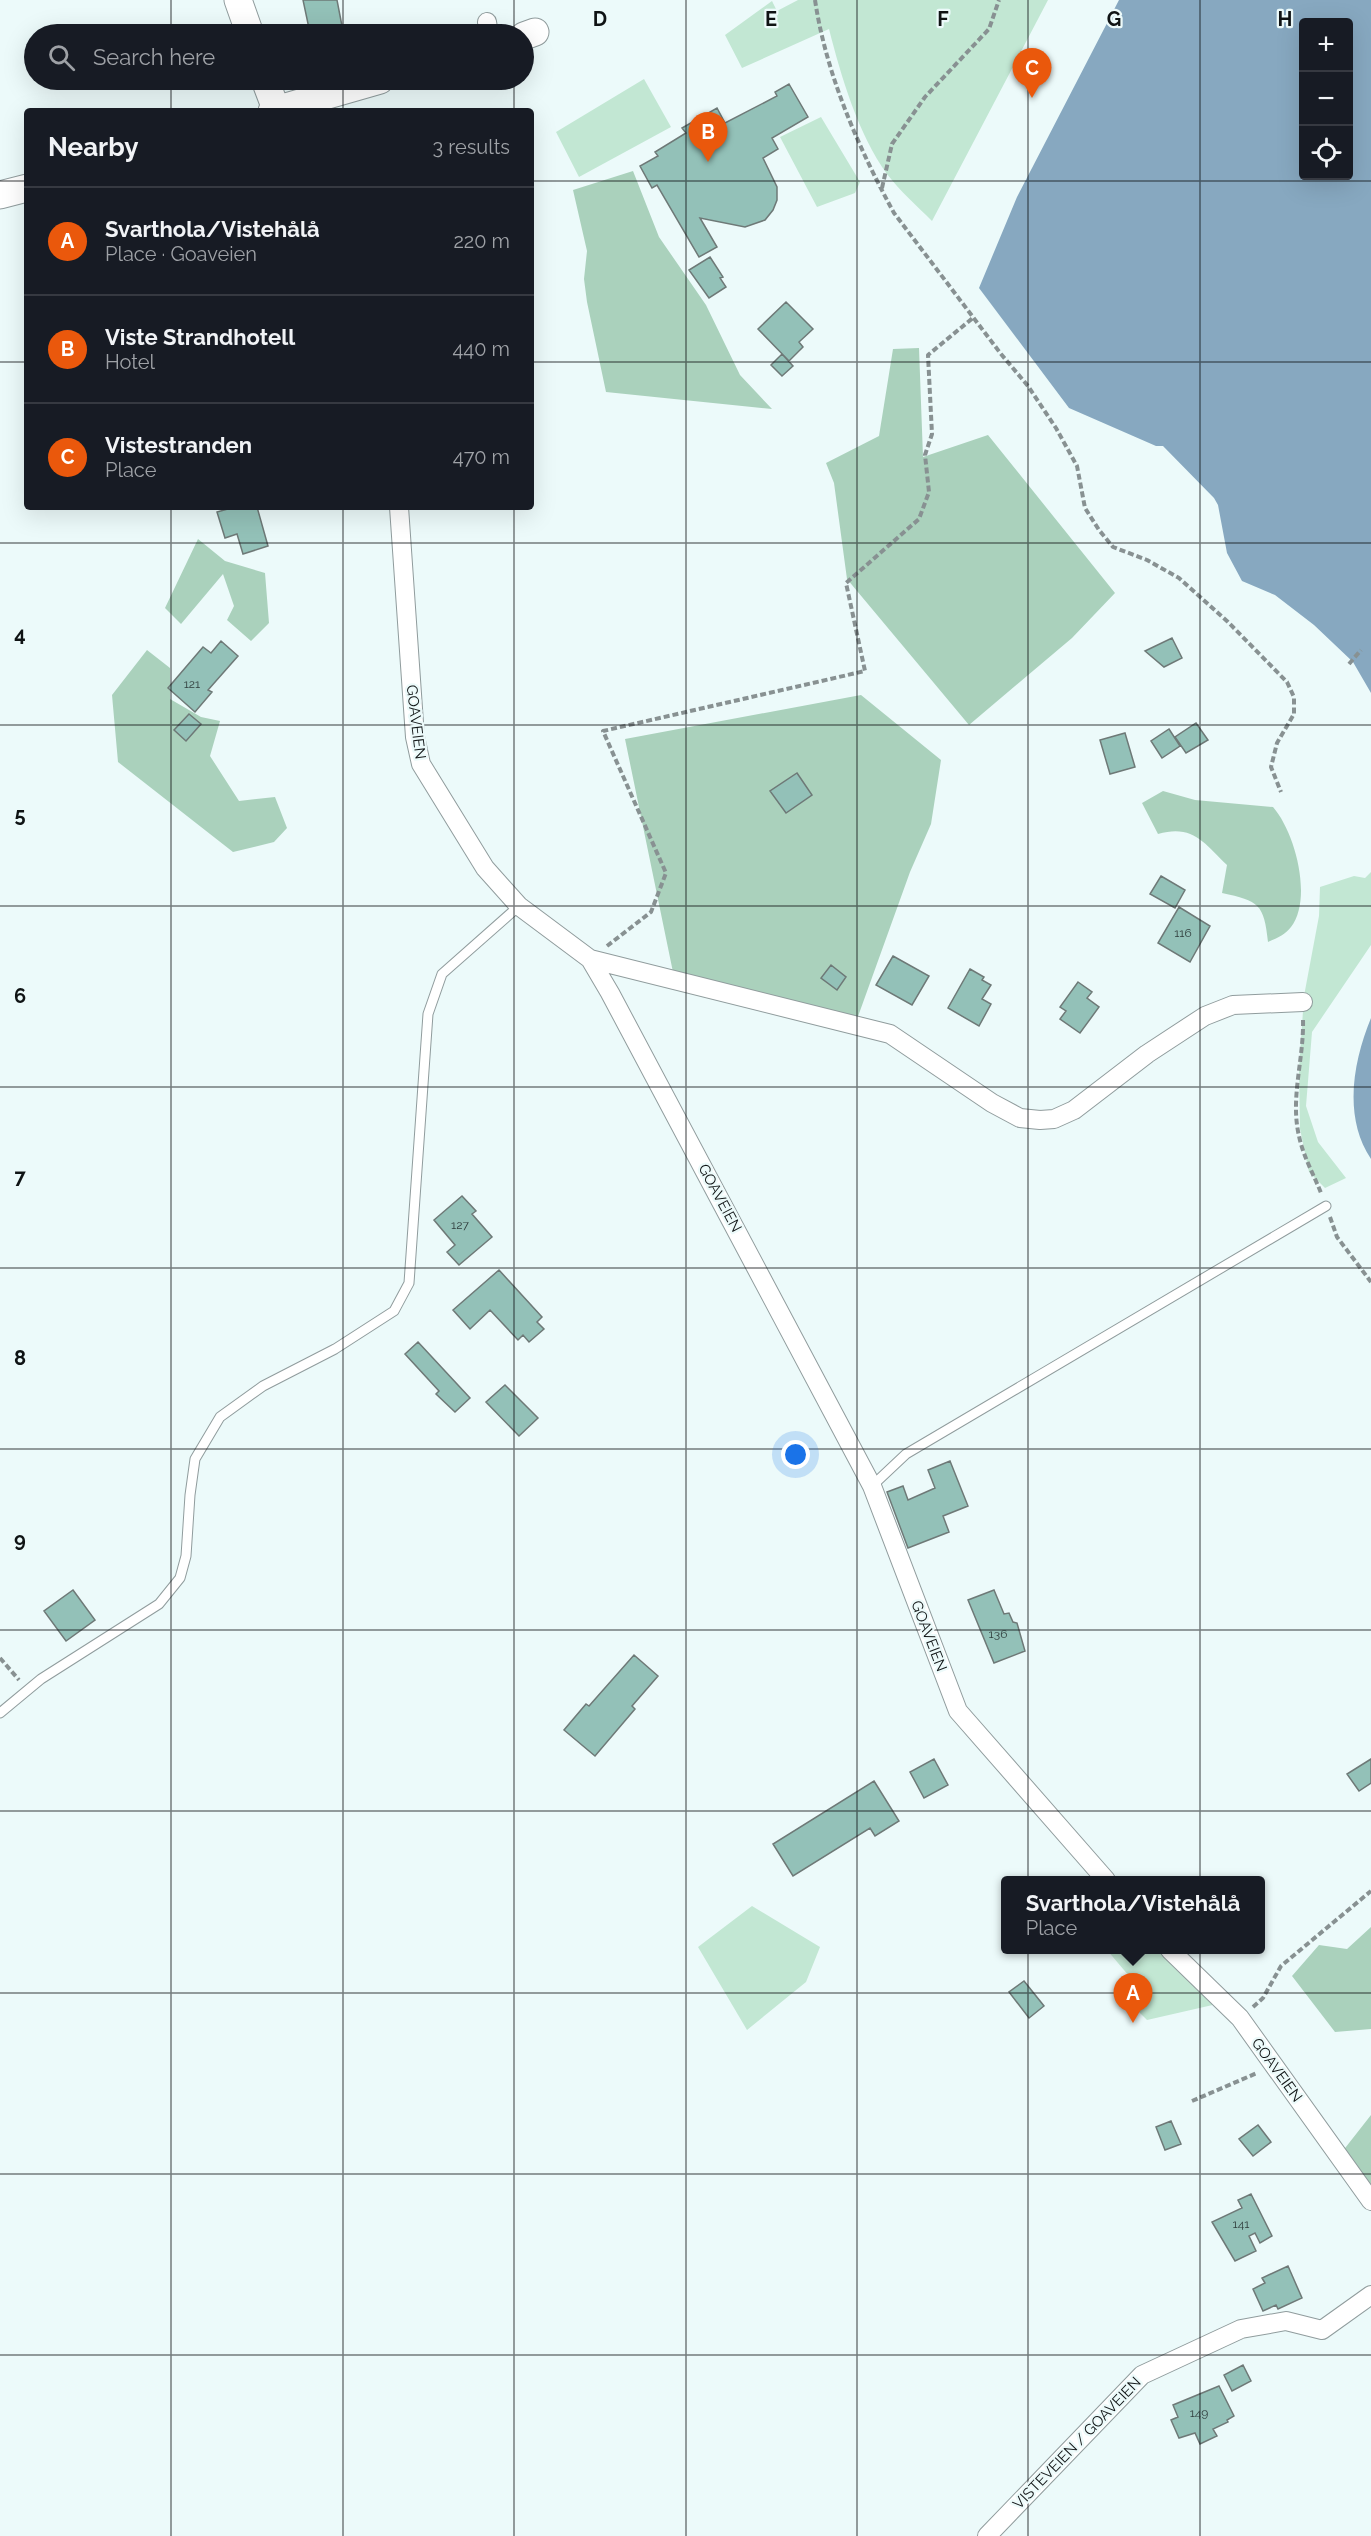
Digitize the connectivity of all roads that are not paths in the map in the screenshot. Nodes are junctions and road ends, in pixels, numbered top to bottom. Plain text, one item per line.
1 (238, 0) edge
2 (246, 24) edge
3 (268, 90) edge
4 (345, 90) edge
5 (273, 108) edge
6 (281, 108) edge
7 (24, 189) edge
8 (0, 195) edge
9 (399, 510) edge
10 (519, 906) junction
11 (590, 960) junction
12 (1303, 1002) road end
13 (1326, 1206) road end
14 (872, 1486) junction
15 (0, 1713) edge
16 (1102, 1876) edge
17 (1174, 1954) edge
18 (1371, 2201) edge
19 (1371, 2295) edge
20 (987, 2536) edge

1 - 2 main road
3 - 5 main road
4 - 6 main road
7 - 8 main road
9 - 10 street, GOAVEIEN
10 - 11 street, GOAVEIEN
10 - 15 lane
11 - 12 street
11 - 14 street, GOAVEIEN
13 - 14 lane
14 - 16 street, GOAVEIEN
17 - 18 street, GOAVEIEN
19 - 20 street, VISTEVEIEN / GOAVEIEN

